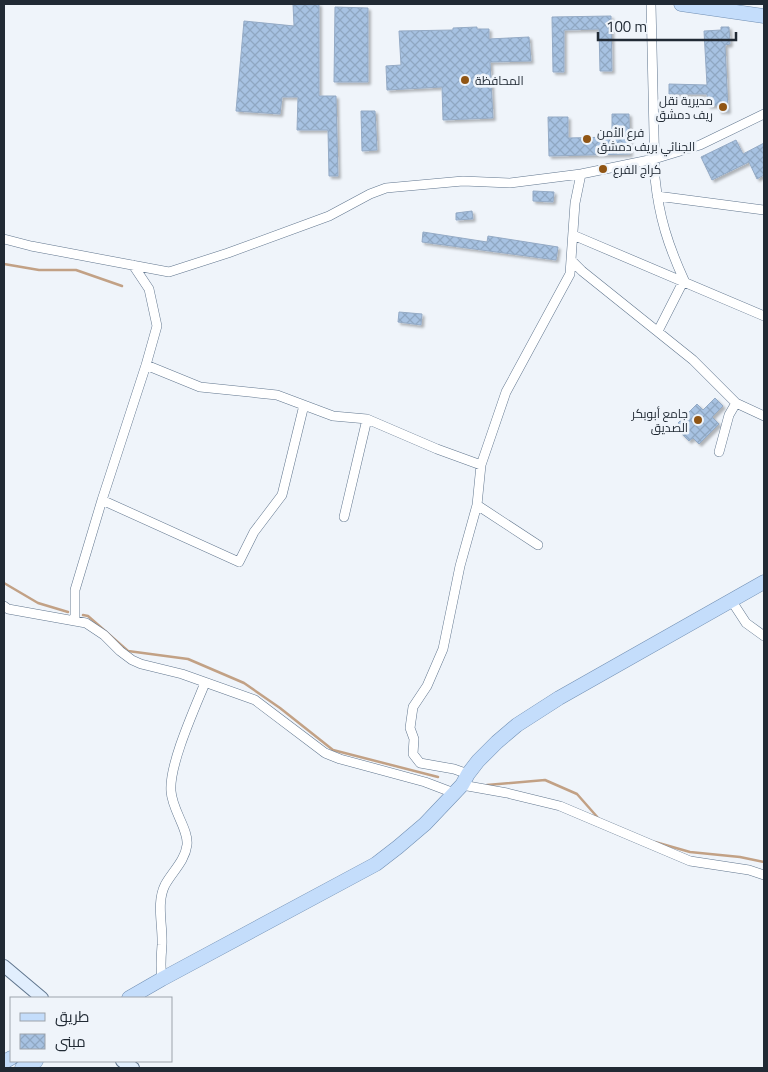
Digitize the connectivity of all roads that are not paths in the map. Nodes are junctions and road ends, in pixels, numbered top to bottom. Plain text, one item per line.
1 (650, 4) edge
2 (681, 4) edge
3 (764, 16) edge
4 (764, 114) edge
5 (654, 159) junction
6 (581, 174) junction
7 (657, 196) junction
8 (764, 210) edge
9 (573, 235) junction
10 (4, 239) edge
11 (571, 260) junction
12 (133, 265) junction
13 (684, 280) junction
14 (764, 316) edge
15 (658, 330) junction
16 (146, 365) junction
17 (736, 402) junction
18 (304, 405) junction
19 (764, 416) edge
20 (367, 419) junction
21 (719, 452) dead end
22 (481, 465) junction
23 (102, 500) junction
24 (477, 505) junction
25 (344, 517) dead end
26 (538, 545) dead end
27 (764, 582) edge
28 (731, 600) junction
29 (4, 606) edge
30 (75, 620) junction
31 (764, 636) edge
32 (205, 683) junction
33 (461, 784) junction
34 (764, 875) edge
35 (4, 966) edge
36 (162, 979) junction
37 (41, 997) edge
38 (131, 997) edge
39 (34, 1062) edge
40 (22, 1068) edge

1 - 5 street
2 - 3 main road
4 - 5 street
5 - 6 street
5 - 7 street
6 - 9 street
6 - 12 street
7 - 8 street
7 - 13 street
9 - 11 street
9 - 13 street
10 - 12 street
11 - 15 street
11 - 22 street
12 - 16 street
13 - 14 street
13 - 15 street
15 - 17 street
16 - 18 street
16 - 23 street
17 - 19 street
17 - 21 street
18 - 20 street
18 - 23 street
20 - 22 street
20 - 25 street
22 - 24 street
23 - 30 street
24 - 26 street
24 - 33 street
27 - 28 main road
28 - 31 street
28 - 33 main road
29 - 30 street
30 - 32 street
32 - 33 street
32 - 36 street
33 - 34 street
33 - 36 main road
35 - 37 main road
36 - 38 main road
39 - 40 main road

